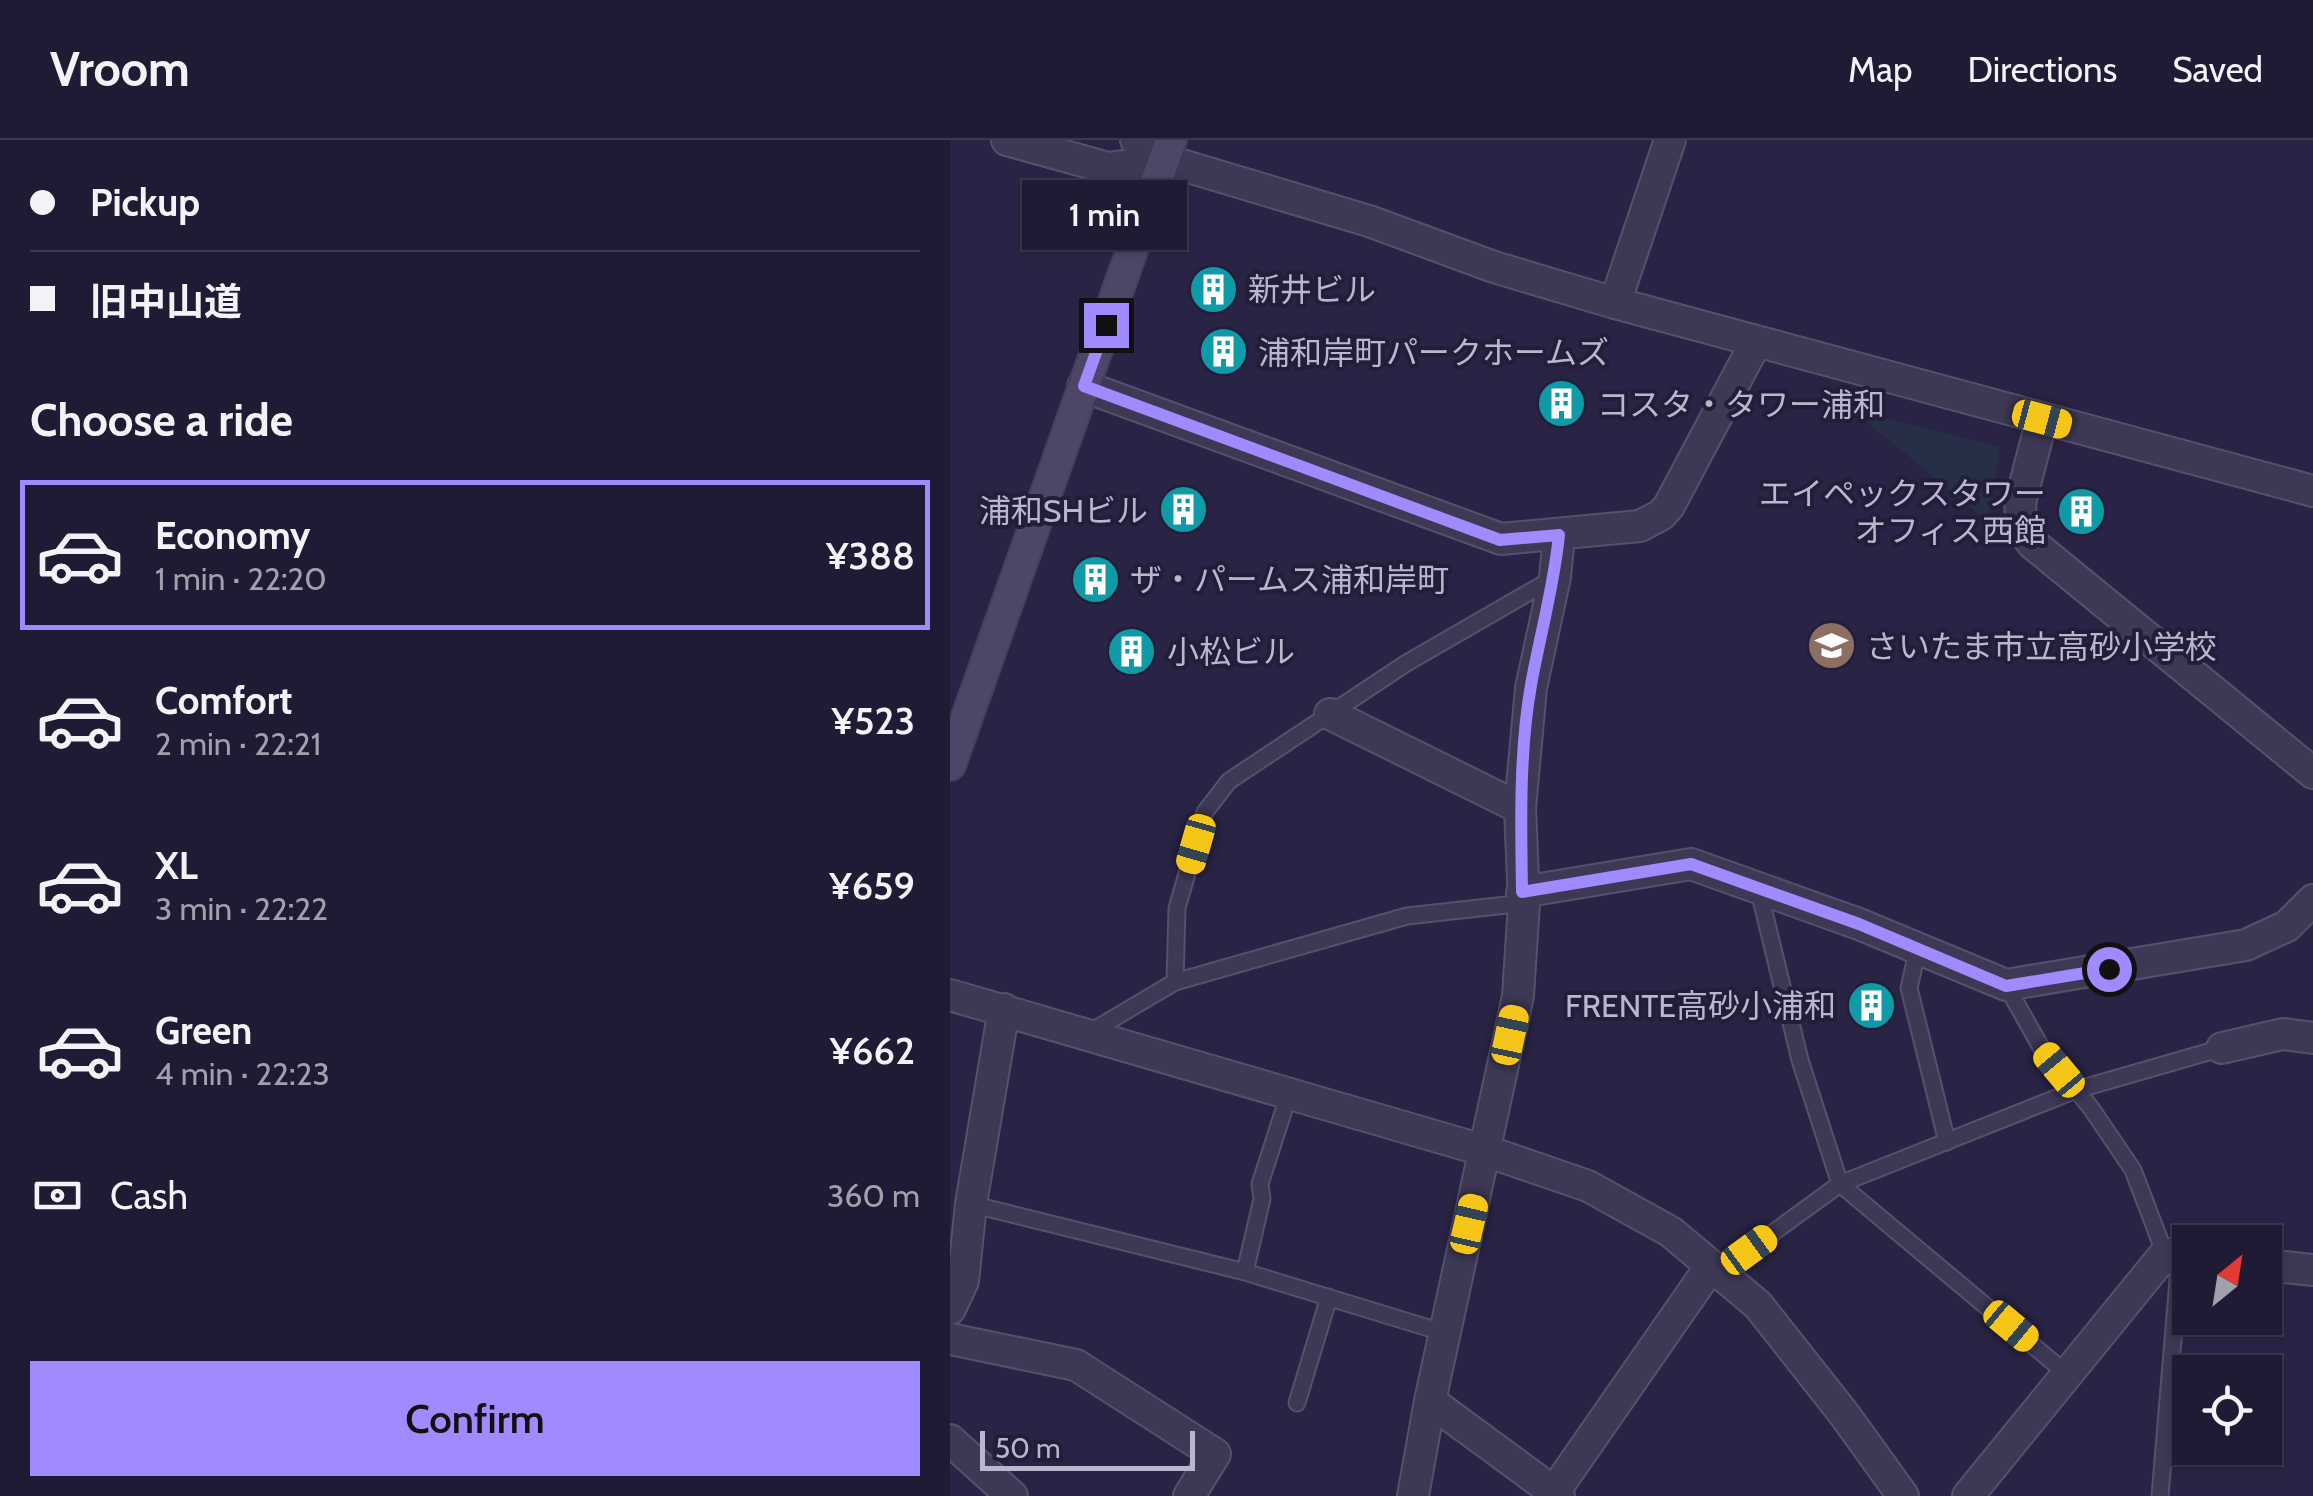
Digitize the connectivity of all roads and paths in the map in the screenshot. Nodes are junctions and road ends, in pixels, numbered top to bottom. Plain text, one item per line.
1 (1007, 140) edge
2 (1136, 140) edge
3 (1670, 140) edge
4 (1168, 150) edge
5 (1615, 303) junction
6 (1756, 342) junction
7 (1084, 386) junction
8 (2042, 419) junction
9 (2313, 491) edge
10 (1559, 535) junction
11 (1555, 577) junction
12 (1330, 714) junction
13 (950, 765) edge
14 (2313, 774) edge
15 (1520, 808) junction
16 (1758, 886) junction
17 (1523, 898) junction
18 (2313, 900) edge
19 (1918, 948) junction
20 (1175, 982) junction
21 (2006, 986) junction
22 (950, 995) edge
23 (1004, 1010) junction
24 (1086, 1035) junction
25 (2313, 1038) edge
26 (2222, 1048) joint
27 (2076, 1090) junction
28 (1289, 1094) junction
29 (1947, 1142) junction
30 (1486, 1150) junction
31 (1840, 1184) junction
32 (971, 1204) junction
33 (2172, 1244) edge
34 (2172, 1261) edge
35 (2282, 1267) edge
36 (1715, 1269) junction
37 (2313, 1270) edge
38 (1245, 1272) junction
39 (1329, 1298) junction
40 (950, 1309) edge
41 (1445, 1334) junction
42 (2172, 1335) edge
43 (950, 1340) edge
44 (2068, 1374) junction
45 (1430, 1401) junction
46 (1297, 1402) dead end
47 (950, 1440) edge
48 (1556, 1494) edge
49 (1012, 1496) edge
50 (1189, 1496) edge
51 (1412, 1496) edge
52 (1903, 1496) edge
53 (1968, 1496) edge
54 (2160, 1496) edge

1 - 4 street
2 - 4 street
3 - 5 street
4 - 5 street
4 - 7 main road
5 - 6 street
6 - 8 street
6 - 10 street
7 - 10 street
7 - 13 main road
8 - 9 street
8 - 14 street
10 - 11 street
11 - 12 lane
11 - 15 street
12 - 15 street
12 - 20 lane
15 - 17 street
16 - 17 street
16 - 19 street
16 - 31 lane
17 - 20 lane
17 - 30 street
18 - 21 street
19 - 21 street
19 - 29 lane
20 - 24 lane
21 - 27 lane
22 - 23 street
23 - 24 street
23 - 32 street
24 - 28 street
25 - 26 street
26 - 27 lane
27 - 29 lane
27 - 33 lane
28 - 30 street
28 - 38 lane
29 - 31 lane
30 - 36 street
30 - 41 street
31 - 36 lane
31 - 44 lane
32 - 38 lane
32 - 40 street
34 - 44 street
35 - 37 street
36 - 48 street
36 - 52 street
38 - 39 lane
39 - 41 lane
39 - 46 lane
41 - 45 street
42 - 54 lane
43 - 50 street
44 - 53 street
45 - 48 street
45 - 51 street
47 - 49 street

